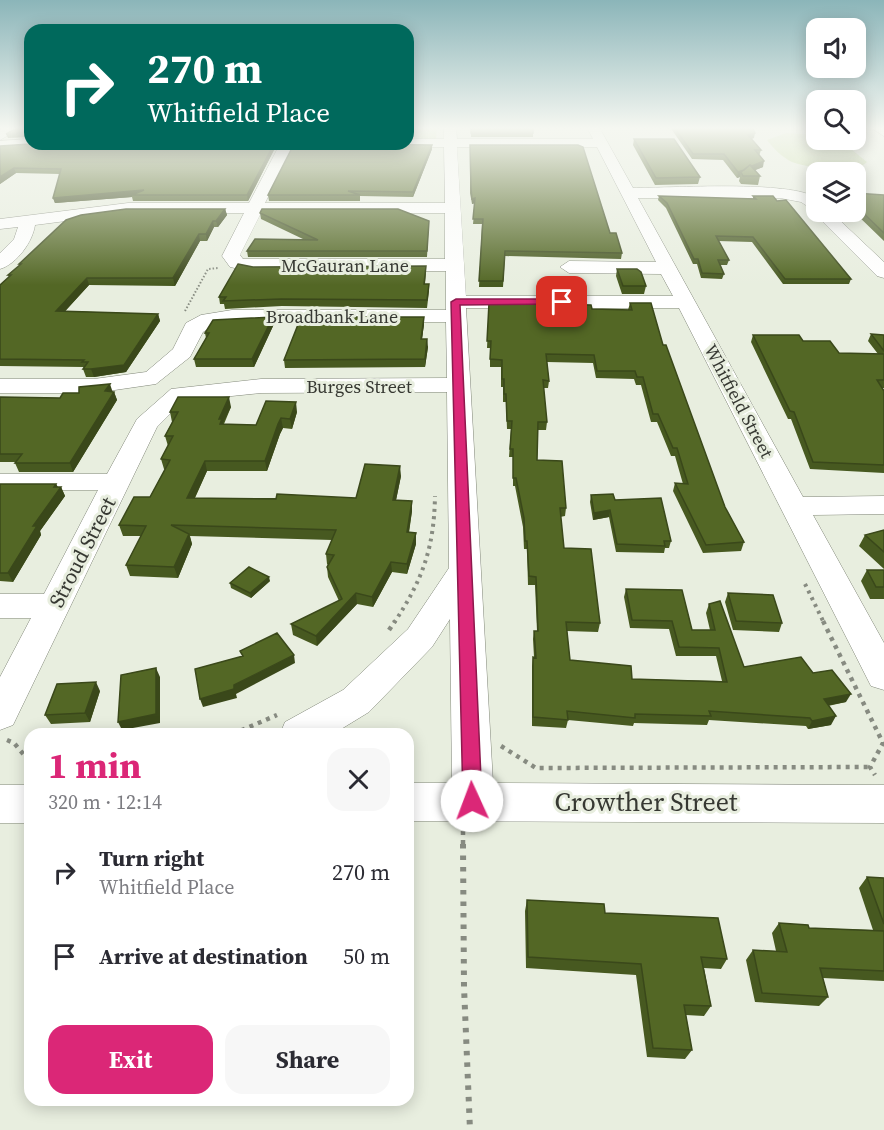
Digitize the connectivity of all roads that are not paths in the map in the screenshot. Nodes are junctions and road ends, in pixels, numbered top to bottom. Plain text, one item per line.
1 (269, 180) edge
2 (452, 180) edge
3 (621, 180) edge
4 (758, 183) edge
5 (628, 193) junction
6 (796, 195) junction
7 (806, 198) edge
8 (255, 208) junction
9 (452, 208) junction
10 (27, 220) junction
11 (832, 222) edge
12 (0, 224) edge
13 (0, 263) edge
14 (454, 265) junction
15 (569, 267) dead end
16 (668, 268) junction
17 (884, 272) edge
18 (686, 302) junction
19 (456, 309) junction
20 (208, 319) joint
21 (182, 352) junction
22 (458, 385) junction
23 (0, 386) edge
24 (181, 387) junction
25 (147, 394) junction
26 (0, 482) edge
27 (117, 482) junction
28 (884, 505) edge
29 (794, 506) junction
30 (465, 569) junction
31 (0, 606) edge
32 (54, 606) junction
33 (884, 676) edge
34 (289, 724) edge
35 (3, 727) edge
36 (877, 782) edge
37 (468, 801) junction
38 (414, 802) edge
39 (0, 804) edge
40 (24, 804) edge

1 - 8 street
2 - 9 street
3 - 5 street, Whitfield Street
4 - 6 street
5 - 6 street
5 - 16 street, Whitfield Street
6 - 7 street
8 - 9 street
8 - 10 street
8 - 14 street, McGauran Lane
9 - 14 street
10 - 12 street
10 - 13 street
11 - 17 street
14 - 19 street
15 - 16 street
16 - 18 street, Whitfield Street
18 - 19 street, Broadbank Lane
18 - 29 street, Whitfield Street
19 - 20 street, Broadbank Lane
19 - 22 street
20 - 21 street, Stroud Street
21 - 24 street
21 - 25 street, Stroud Street
22 - 24 street, Burges Street
22 - 30 street
23 - 25 street
24 - 25 street, Stroud Street
24 - 25 street, Burges Street
25 - 27 street, Stroud Street
26 - 27 street
27 - 32 street, Stroud Street
28 - 29 street
29 - 33 street, Whitfield Street
30 - 34 street
30 - 37 street
31 - 32 street
32 - 35 street, Stroud Street
36 - 37 street, Crowther Street
37 - 38 street, Crowther Street
39 - 40 street

